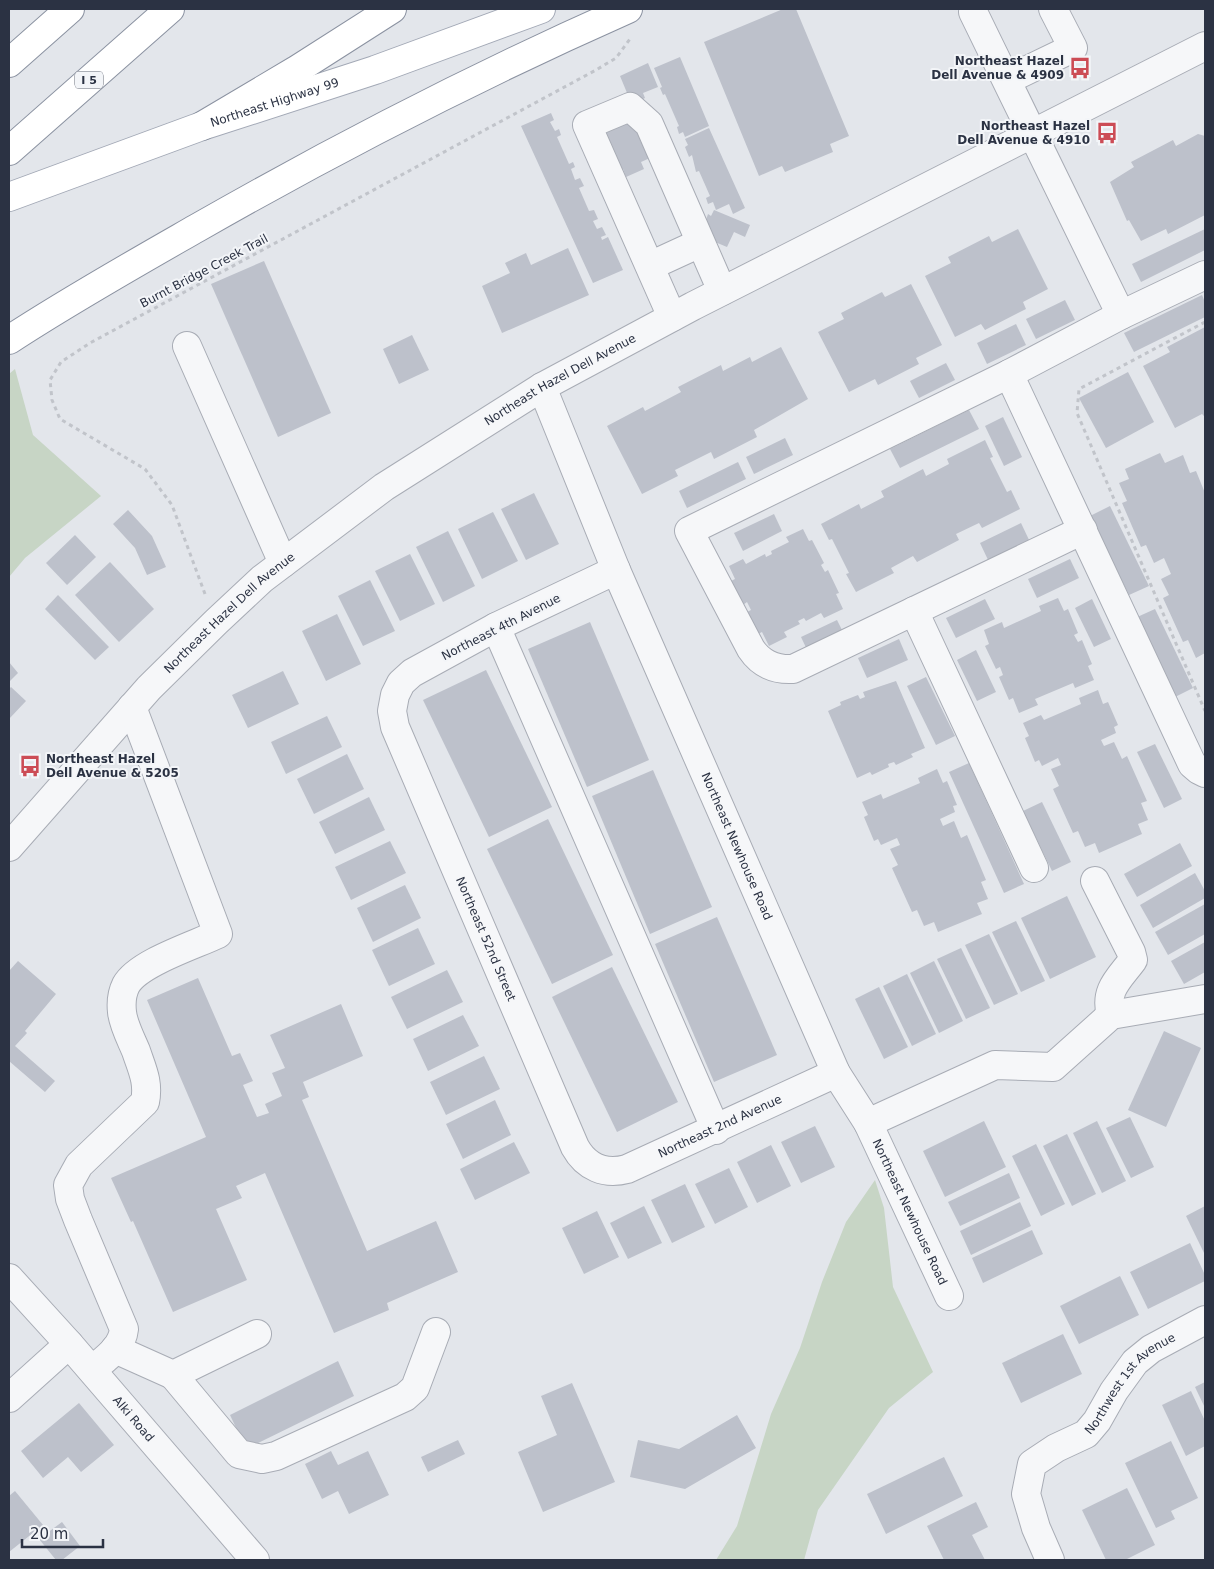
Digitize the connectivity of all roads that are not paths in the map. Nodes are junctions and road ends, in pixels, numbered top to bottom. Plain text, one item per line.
1 (70, 9) edge
2 (170, 9) edge
3 (392, 9) edge
4 (541, 9) edge
5 (628, 9) edge
6 (1053, 9) edge
7 (973, 12) dead end
8 (1205, 46) edge
9 (9, 63) edge
10 (1007, 80) junction
11 (202, 126) junction
12 (1032, 132) junction
13 (9, 151) edge
14 (9, 197) edge
15 (700, 243) junction
16 (650, 266) junction
17 (1205, 275) edge
18 (722, 291) junction
19 (1121, 316) junction
20 (672, 317) junction
21 (9, 340) edge
22 (187, 346) dead end
23 (1010, 374) junction
24 (542, 387) junction
25 (1083, 530) junction
26 (283, 563) junction
27 (616, 570) junction
28 (914, 611) junction
29 (496, 627) junction
30 (394, 695) joint
31 (132, 707) junction
32 (1205, 773) edge
33 (9, 847) edge
34 (1034, 868) dead end
35 (1096, 881) dead end
36 (1205, 999) edge
37 (1112, 1015) junction
38 (836, 1073) junction
39 (868, 1123) junction
40 (716, 1130) junction
41 (601, 1170) joint
42 (9, 1278) edge
43 (949, 1296) dead end
44 (1205, 1320) edge
45 (436, 1332) dead end
46 (257, 1334) dead end
47 (69, 1344) junction
48 (115, 1350) junction
49 (92, 1370) junction
50 (173, 1375) junction
51 (9, 1398) edge
52 (255, 1560) edge
53 (1050, 1560) edge

1 - 9 main road
2 - 13 main road, I 5
3 - 11 main road
4 - 11 main road, Northeast Highway 99
5 - 21 main road
6 - 10 street
7 - 10 street
8 - 12 street, Northeast Hazel Dell Avenue
10 - 12 street
11 - 14 main road, Northeast Highway 99
12 - 18 street, Northeast Hazel Dell Avenue
12 - 19 street
15 - 16 street
15 - 16 street
15 - 18 street
16 - 20 street
17 - 19 street
18 - 20 street, Northeast Hazel Dell Avenue
19 - 23 street
20 - 24 street, Northeast Hazel Dell Avenue
22 - 26 street
23 - 25 street
23 - 28 street
24 - 26 street, Northeast Hazel Dell Avenue
24 - 27 street, Northeast Newhouse Road
25 - 28 street
25 - 32 street
26 - 31 street, Northeast Hazel Dell Avenue
27 - 29 street, Northeast 4th Avenue
27 - 38 street, Northeast Newhouse Road
28 - 34 street
29 - 30 street, Northeast 4th Avenue
29 - 40 street
30 - 41 street, Northeast 52nd Street
31 - 33 street, Northeast Hazel Dell Avenue
31 - 48 street
35 - 37 street
36 - 37 street
37 - 39 street
38 - 39 street, Northeast Newhouse Road
38 - 40 street, Northeast 2nd Avenue
39 - 43 street, Northeast Newhouse Road
40 - 41 street, Northeast 2nd Avenue
42 - 47 street, Alki Road
44 - 53 street, Northwest 1st Avenue
45 - 50 street
46 - 50 street
47 - 49 street, Alki Road
47 - 51 street
48 - 49 street
48 - 50 street
49 - 52 street, Alki Road

